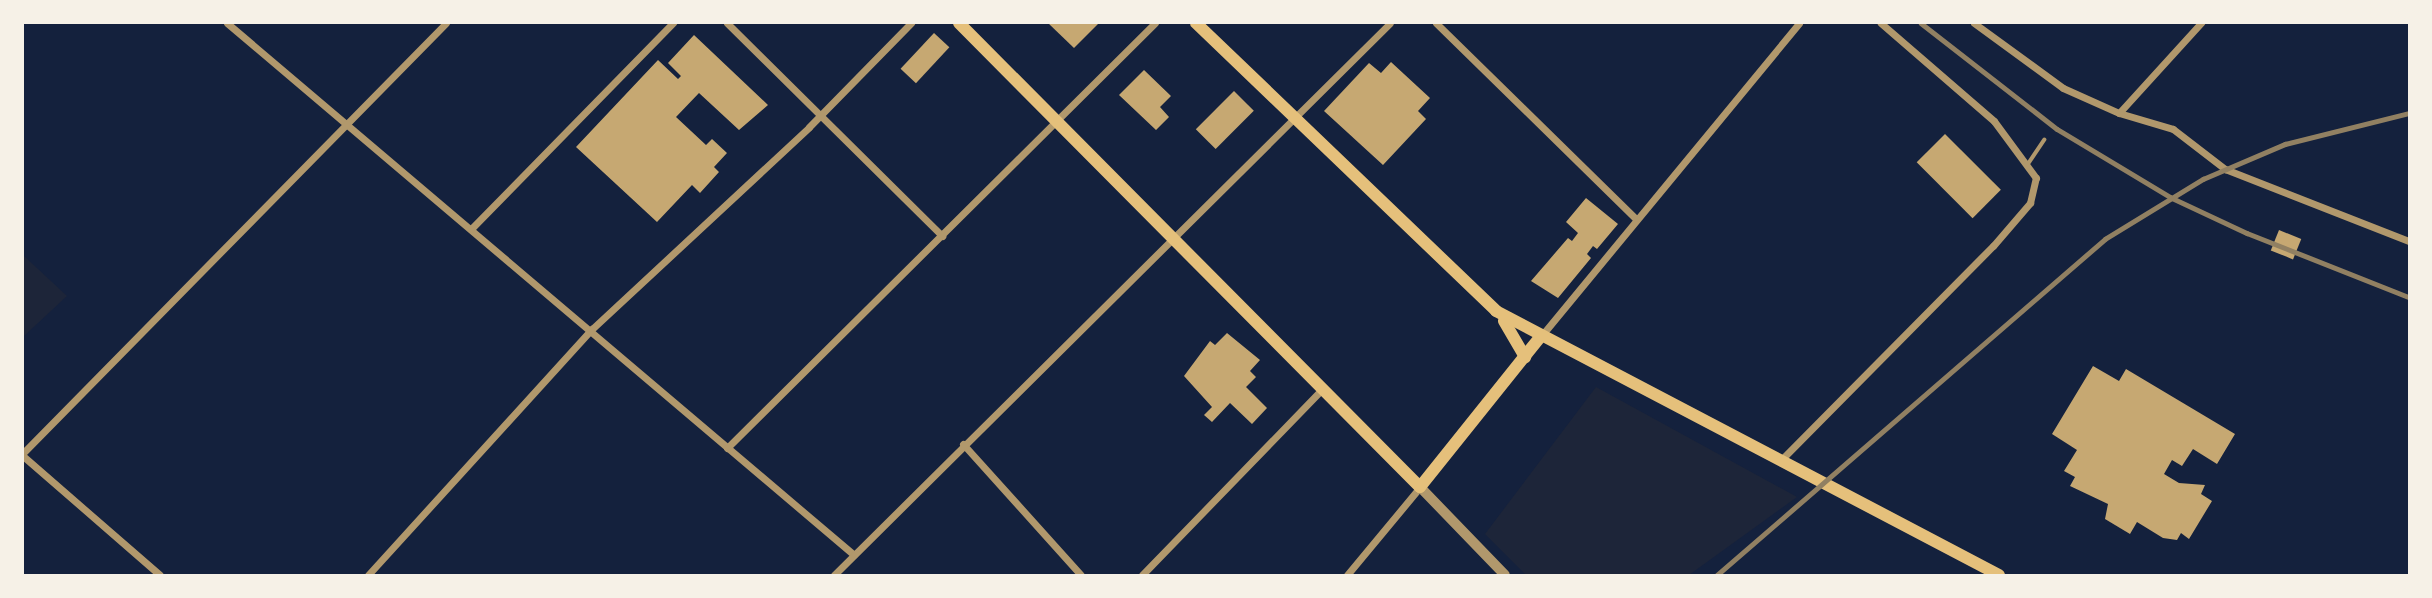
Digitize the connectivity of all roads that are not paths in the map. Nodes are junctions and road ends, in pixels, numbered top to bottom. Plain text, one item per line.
1 (227, 23) edge
2 (446, 23) edge
3 (674, 23) edge
4 (727, 23) edge
5 (911, 23) edge
6 (959, 23) edge
7 (1155, 23) edge
8 (1196, 23) edge
9 (1390, 23) edge
10 (1436, 23) edge
11 (1799, 23) edge
12 (1881, 23) edge
13 (1974, 23) edge
14 (2201, 23) edge
15 (2119, 113) junction
16 (819, 117) junction
17 (1291, 117) junction
18 (1057, 118) junction
19 (345, 120) junction
20 (2044, 140) dead end
21 (2028, 164) junction
22 (1636, 219) junction
23 (471, 229) junction
24 (942, 236) junction
25 (1173, 238) junction
26 (2409, 241) edge
27 (1496, 311) junction
28 (592, 329) junction
29 (1541, 336) junction
30 (1525, 356) junction
31 (1322, 389) junction
32 (963, 444) junction
33 (727, 448) junction
34 (23, 455) edge
35 (1779, 462) junction
36 (1420, 488) junction
37 (854, 555) junction
38 (1990, 573) edge
39 (160, 575) edge
40 (368, 575) edge
41 (834, 575) edge
42 (1081, 575) edge
43 (1142, 575) edge
44 (1347, 575) edge
45 (1505, 575) edge

1 - 19 street
2 - 19 street
3 - 23 street
4 - 16 street
5 - 16 street
6 - 18 main road
7 - 18 street
8 - 17 main road
9 - 17 street
10 - 22 street
11 - 22 street
12 - 21 street
13 - 15 street
14 - 15 street
15 - 26 street
16 - 24 street
16 - 28 street
17 - 25 street
17 - 27 main road
18 - 24 street
18 - 25 main road
19 - 23 street
19 - 34 street
20 - 21 lane
21 - 35 street
22 - 29 street
23 - 28 street
24 - 33 street
25 - 31 main road
25 - 32 street
27 - 29 main road
27 - 30 main road
28 - 33 street
28 - 40 street
29 - 30 main road
29 - 35 main road
30 - 36 main road
31 - 36 main road
31 - 43 street
32 - 37 street
32 - 42 street
33 - 37 street
34 - 39 street
35 - 38 main road
36 - 44 street
36 - 45 street
37 - 41 street

